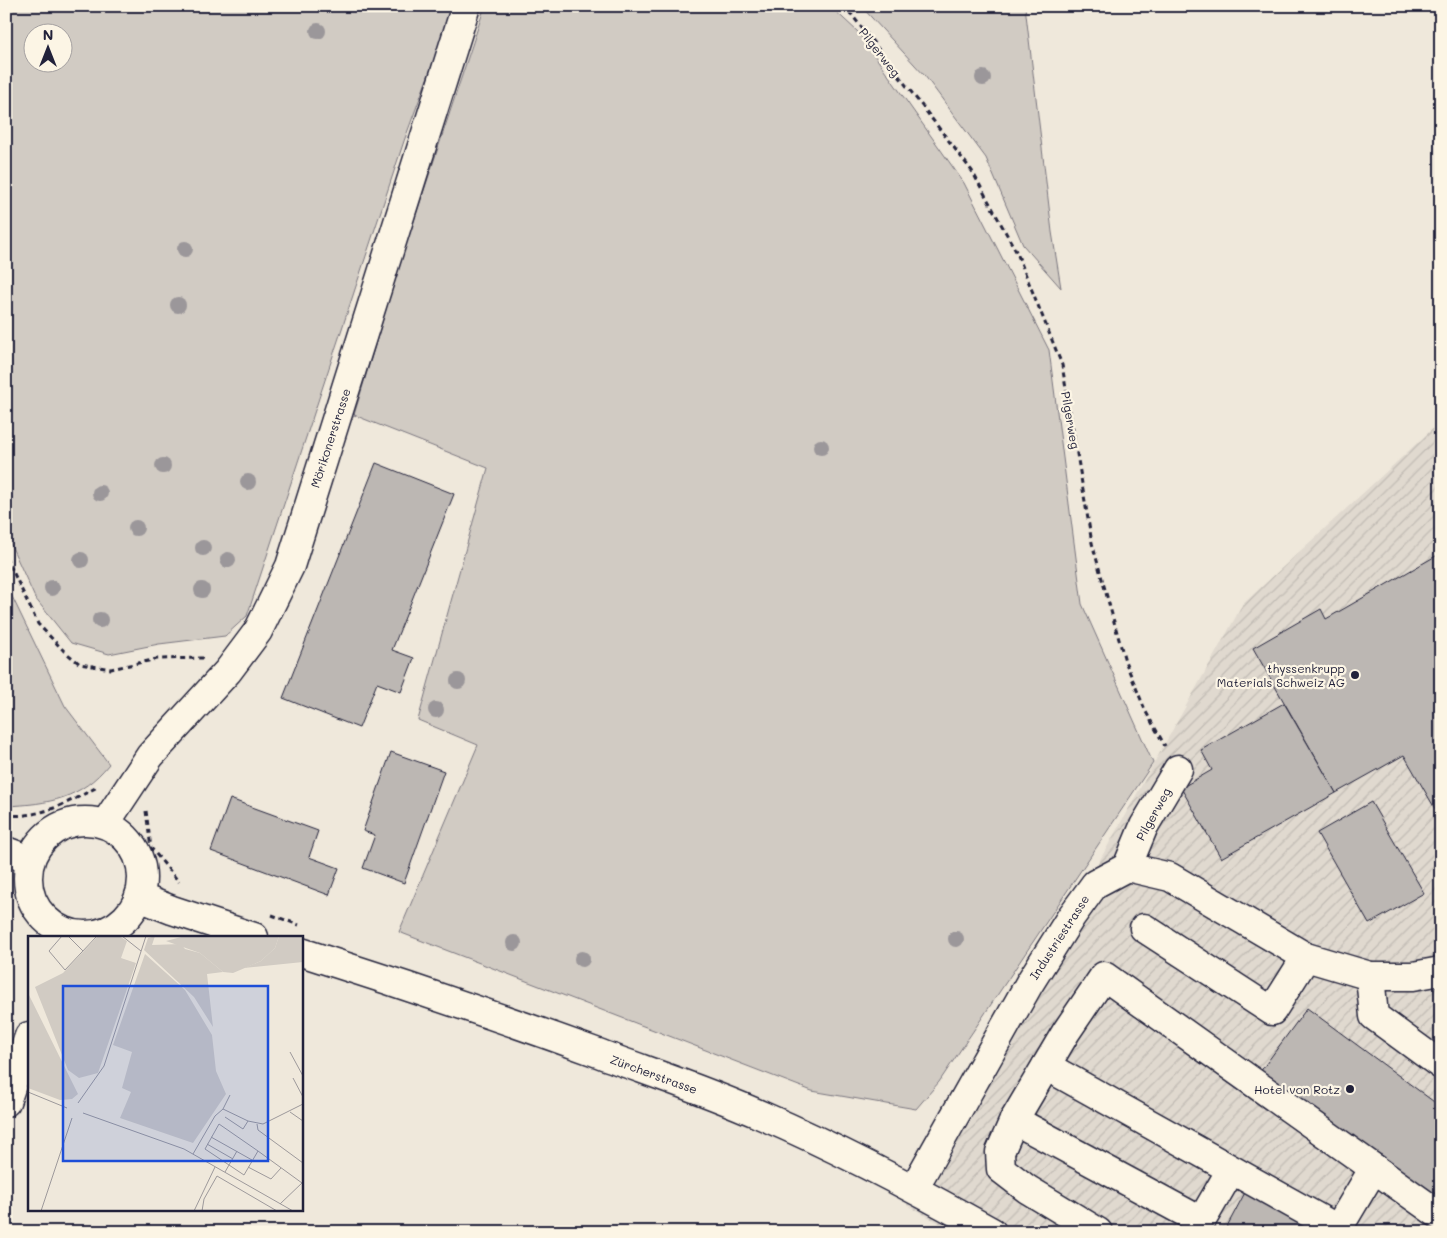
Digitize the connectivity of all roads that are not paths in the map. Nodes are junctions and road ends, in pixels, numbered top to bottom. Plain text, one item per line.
1 (466, 6) edge
2 (1178, 770) road end
3 (105, 824) junction
4 (18, 855) edge
5 (1127, 867) junction
6 (139, 897) junction
7 (1144, 928) dead end
8 (63, 934) edge
9 (251, 936) edge
10 (302, 952) edge
11 (1306, 957) junction
12 (1441, 971) edge
13 (1370, 976) junction
14 (28, 1039) edge
15 (1441, 1065) edge
16 (1046, 1066) junction
17 (6, 1102) edge
18 (1014, 1120) junction
19 (1374, 1168) junction
20 (1231, 1170) junction
21 (914, 1188) junction
22 (1441, 1216) edge
23 (1198, 1226) edge
24 (1337, 1230) edge
25 (992, 1232) edge
26 (1098, 1232) edge

1 - 3 street, Mörikonerstrasse
2 - 5 street, Pilgerweg
3 - 4 street
3 - 6 street
4 - 8 street
5 - 11 street
5 - 21 street, Industriestrasse
6 - 8 street
6 - 9 street
7 - 11 street
10 - 21 street, Zürcherstrasse
11 - 13 street
12 - 13 street
13 - 15 street
14 - 17 street
16 - 18 street
16 - 19 street
16 - 20 street
18 - 23 street
18 - 26 street
19 - 22 street
19 - 24 street
20 - 23 street
20 - 24 street
21 - 25 street, Zürcherstrasse

